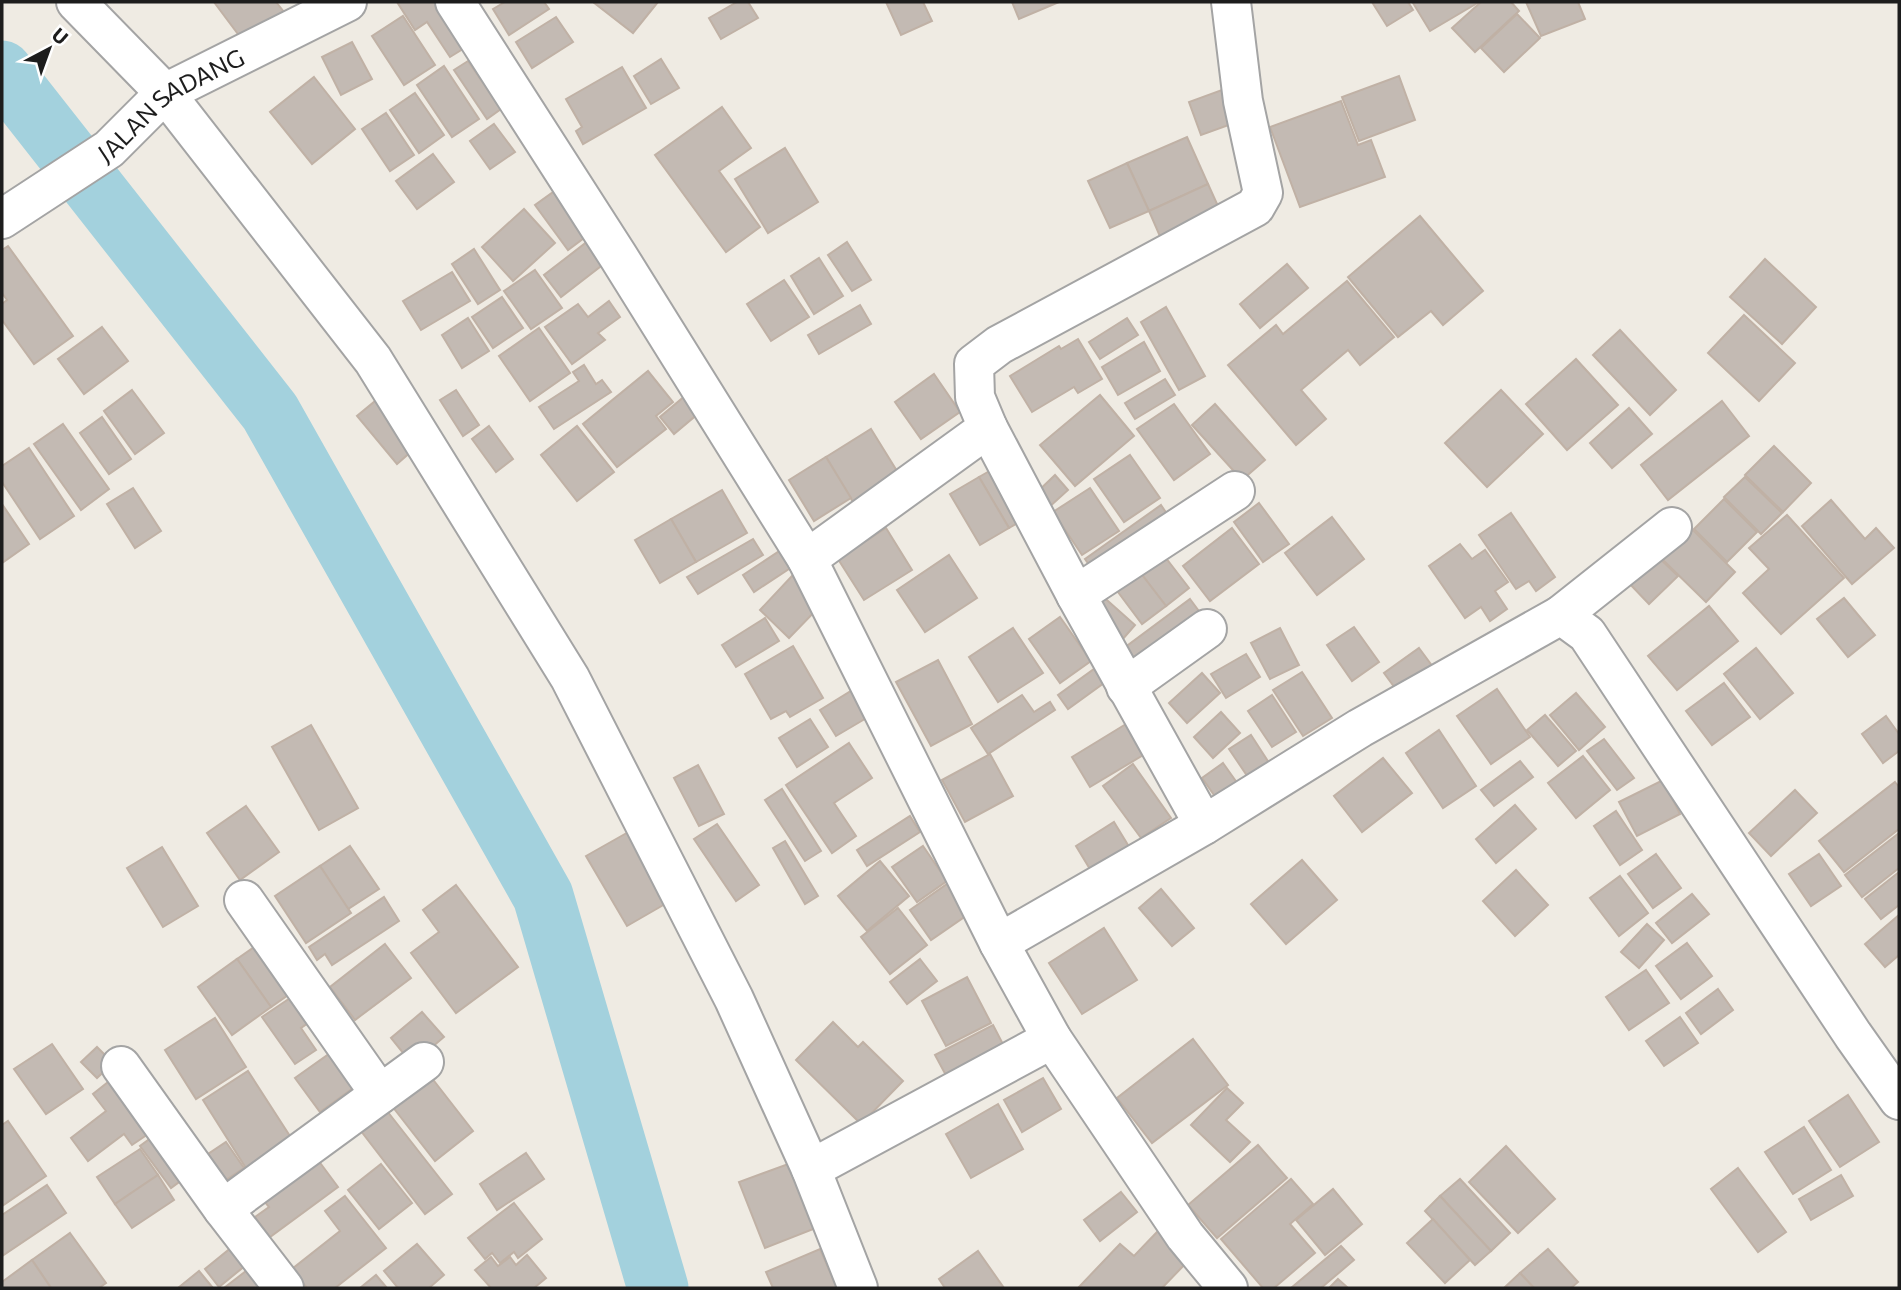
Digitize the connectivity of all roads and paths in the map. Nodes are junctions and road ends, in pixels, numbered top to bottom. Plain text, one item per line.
1 (76, 2) edge
2 (347, 2) edge
3 (455, 2) edge
4 (1231, 2) edge
5 (164, 93) junction
6 (13, 212) edge
7 (988, 428) junction
8 (1235, 491) dead end
9 (1672, 527) dead end
10 (807, 559) junction
11 (1076, 595) junction
12 (1561, 615) junction
13 (1207, 629) dead end
14 (1126, 687) junction
15 (1204, 825) junction
16 (244, 900) dead end
17 (999, 943) junction
18 (1052, 1040) junction
19 (424, 1062) dead end
20 (121, 1066) dead end
21 (380, 1094) junction
22 (1899, 1100) edge
23 (811, 1169) junction
24 (223, 1209) junction
25 (284, 1288) edge
26 (858, 1288) edge
27 (1228, 1288) edge

1 - 5 street
2 - 5 street, JALAN SADANG
3 - 10 street
4 - 7 street
5 - 6 street, JALAN SADANG
5 - 23 street
7 - 10 street
7 - 11 street
8 - 11 street
9 - 12 street
10 - 17 street
11 - 14 street
12 - 15 street
12 - 22 street
13 - 14 street
14 - 15 street
15 - 17 street
16 - 21 street
17 - 18 street
18 - 23 street
18 - 27 street
19 - 21 street
20 - 24 street
21 - 24 street
23 - 26 street
24 - 25 street

